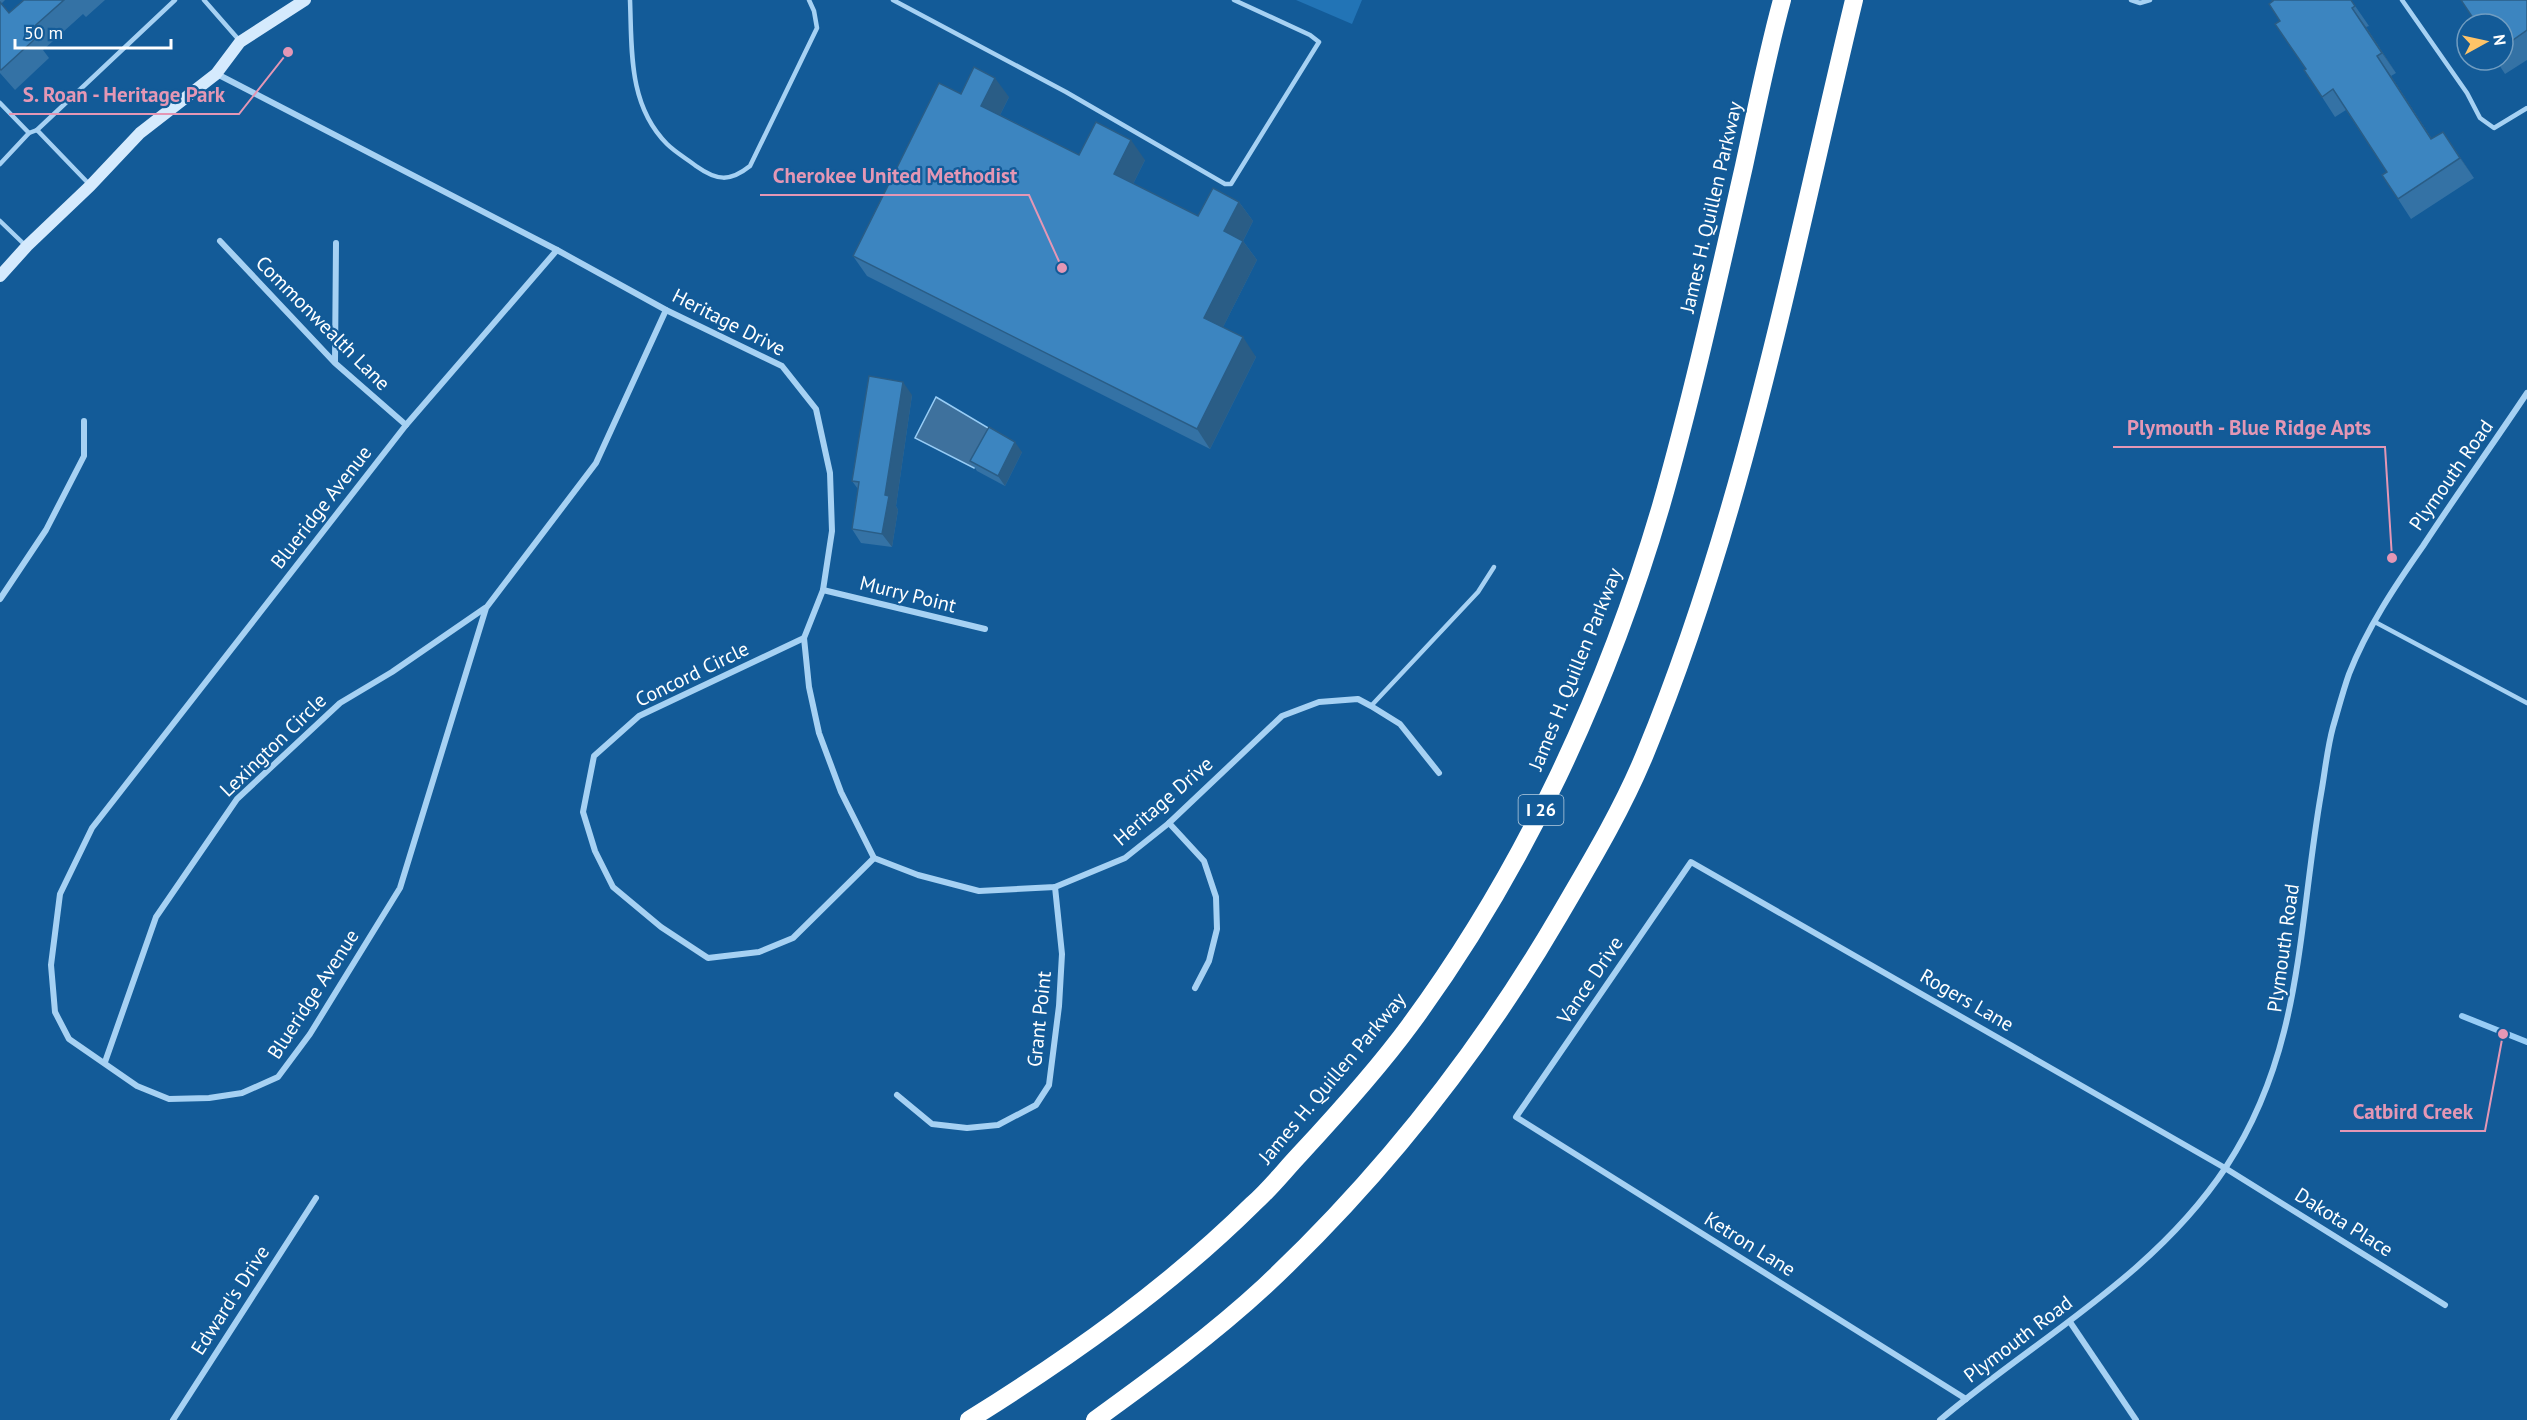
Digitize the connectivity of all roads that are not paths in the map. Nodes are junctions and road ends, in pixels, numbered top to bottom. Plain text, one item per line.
1 (175, 0) edge
2 (204, 0) edge
3 (305, 0) edge
4 (630, 0) edge
5 (809, 0) edge
6 (893, 0) edge
7 (1234, 0) edge
8 (1782, 0) edge
9 (1854, 0) edge
10 (2131, 0) edge
11 (2150, 0) edge
12 (2402, 0) edge
13 (240, 42) junction
14 (216, 74) junction
15 (0, 103) edge
16 (2527, 108) edge
17 (37, 130) junction
18 (29, 133) junction
19 (0, 164) edge
20 (90, 186) junction
21 (0, 221) edge
22 (220, 242) dead end
23 (336, 243) dead end
24 (27, 246) junction
25 (557, 250) junction
26 (0, 276) edge
27 (666, 310) junction
28 (335, 363) junction
29 (2527, 393) edge
30 (84, 421) dead end
31 (406, 425) junction
32 (1494, 567) dead end
33 (823, 590) junction
34 (0, 599) edge
35 (486, 608) junction
36 (2374, 622) junction
37 (985, 629) dead end
38 (804, 638) junction
39 (2527, 703) edge
40 (1371, 706) junction
41 (1439, 773) dead end
42 (1169, 823) junction
43 (874, 858) junction
44 (1691, 862) joint
45 (1055, 887) junction
46 (1195, 988) dead end
47 (105, 1062) junction
48 (897, 1095) dead end
49 (1516, 1117) joint
50 (2225, 1168) junction
51 (316, 1198) dead end
52 (2445, 1305) dead end
53 (2070, 1322) junction
54 (1965, 1399) junction
55 (173, 1420) edge
56 (969, 1420) edge
57 (1095, 1420) edge
58 (1940, 1420) edge
59 (2136, 1420) edge

1 - 17 lane
2 - 13 lane
3 - 13 main road
4 - 5 lane
6 - 7 lane
8 - 56 highway, James H. Quillen Parkway / I 26
9 - 57 highway
10 - 11 lane
12 - 16 lane
13 - 14 main road
14 - 20 main road
14 - 25 street, Heritage Drive
15 - 18 lane
17 - 18 lane
17 - 20 lane
18 - 19 lane
20 - 24 main road
21 - 24 lane
22 - 28 street, Commonwealth Lane
23 - 28 street
24 - 26 main road
25 - 27 street, Heritage Drive
25 - 31 street, Blueridge Avenue
27 - 33 street, Heritage Drive
27 - 35 street, Blueridge Avenue
28 - 31 street, Commonwealth Lane
29 - 36 street, Plymouth Road
30 - 34 street
31 - 47 street, Blueridge Avenue
32 - 40 lane
33 - 37 street, Murry Point
33 - 38 street, Heritage Drive
35 - 47 street, Lexington Circle
35 - 47 street, Blueridge Avenue
36 - 39 lane
36 - 50 street, Plymouth Road
38 - 43 street, Heritage Drive
38 - 43 street, Concord Circle
40 - 41 street, Heritage Drive
40 - 42 street, Heritage Drive
42 - 45 street, Heritage Drive
42 - 46 street
43 - 45 street, Heritage Drive
44 - 49 street, Vance Drive
44 - 50 street, Rogers Lane
45 - 48 street, Grant Point
49 - 54 street, Ketron Lane
50 - 52 street, Dakota Place
50 - 53 street, Plymouth Road
51 - 55 street, Edward's Drive
53 - 54 street, Plymouth Road
53 - 59 street
54 - 58 street, Plymouth Road

